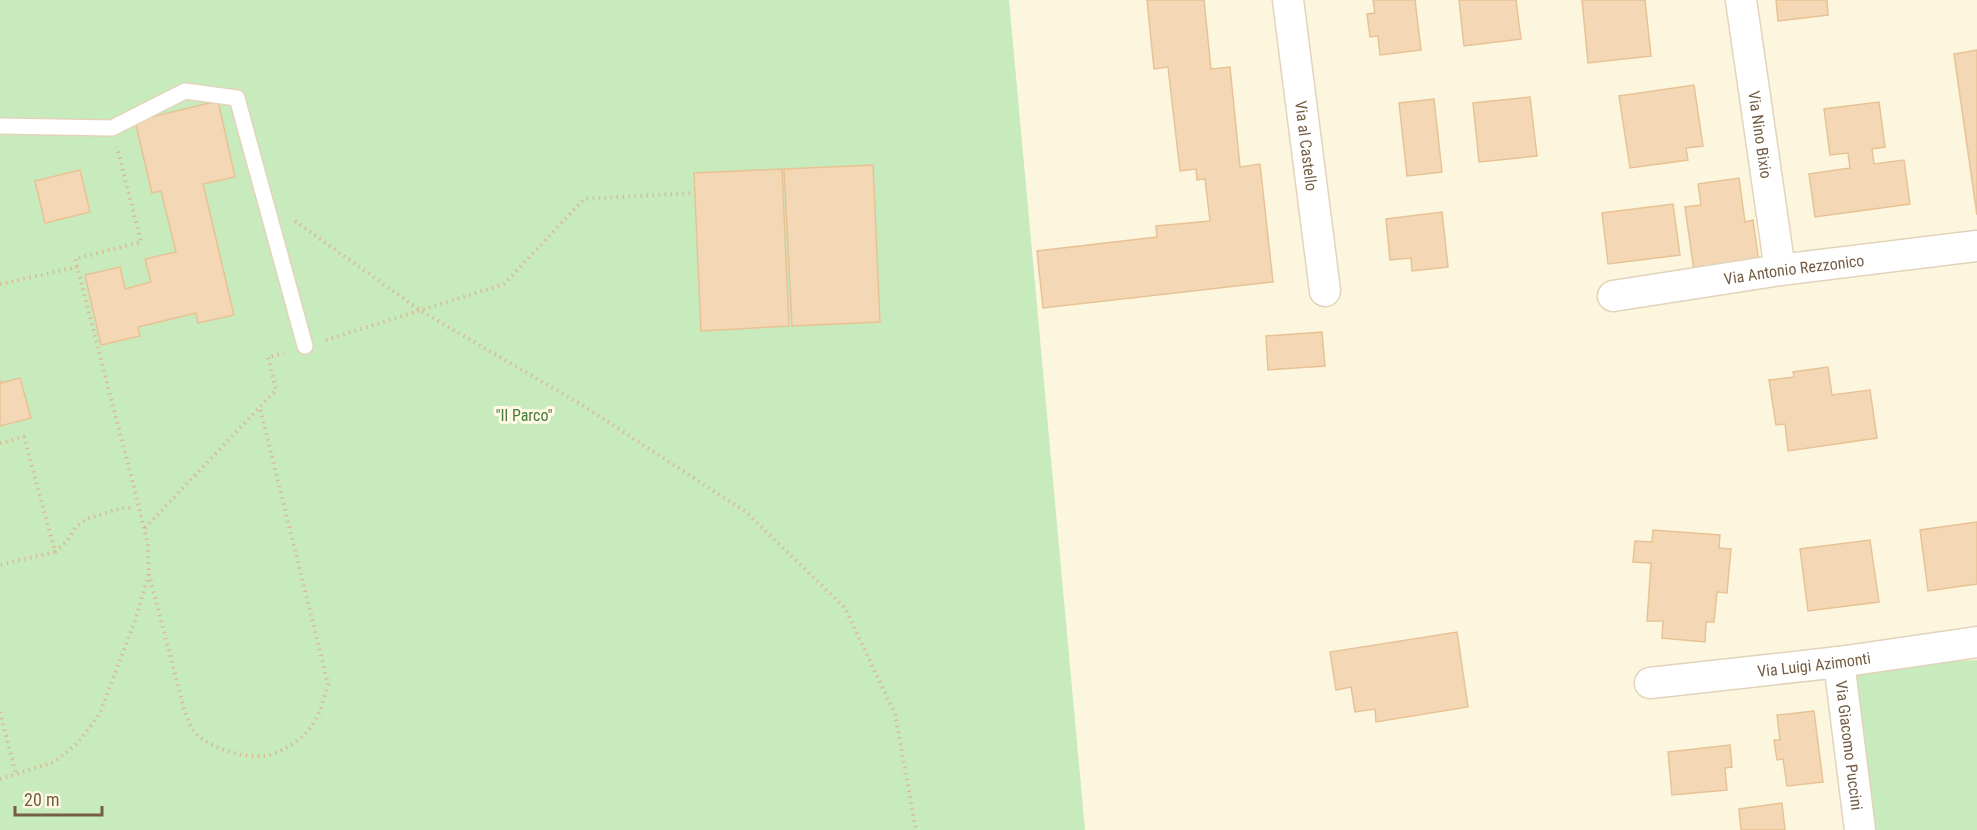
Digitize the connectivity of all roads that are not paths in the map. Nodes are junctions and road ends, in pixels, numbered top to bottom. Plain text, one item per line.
1 (1288, 0) edge
2 (1740, 0) edge
3 (0, 126) edge
4 (1977, 246) edge
5 (1780, 270) junction
6 (1325, 291) dead end
7 (1613, 296) dead end
8 (305, 346) dead end
9 (1977, 642) edge
10 (1839, 662) junction
11 (1650, 683) dead end
12 (1860, 830) edge

1 - 6 street, Via al Castello
2 - 5 street, Via Nino Bixio
3 - 8 lane
4 - 5 street, Via Antonio Rezzonico
5 - 7 street, Via Antonio Rezzonico
9 - 10 street, Via Luigi Azimonti
10 - 11 street, Via Luigi Azimonti
10 - 12 street, Via Giacomo Puccini

